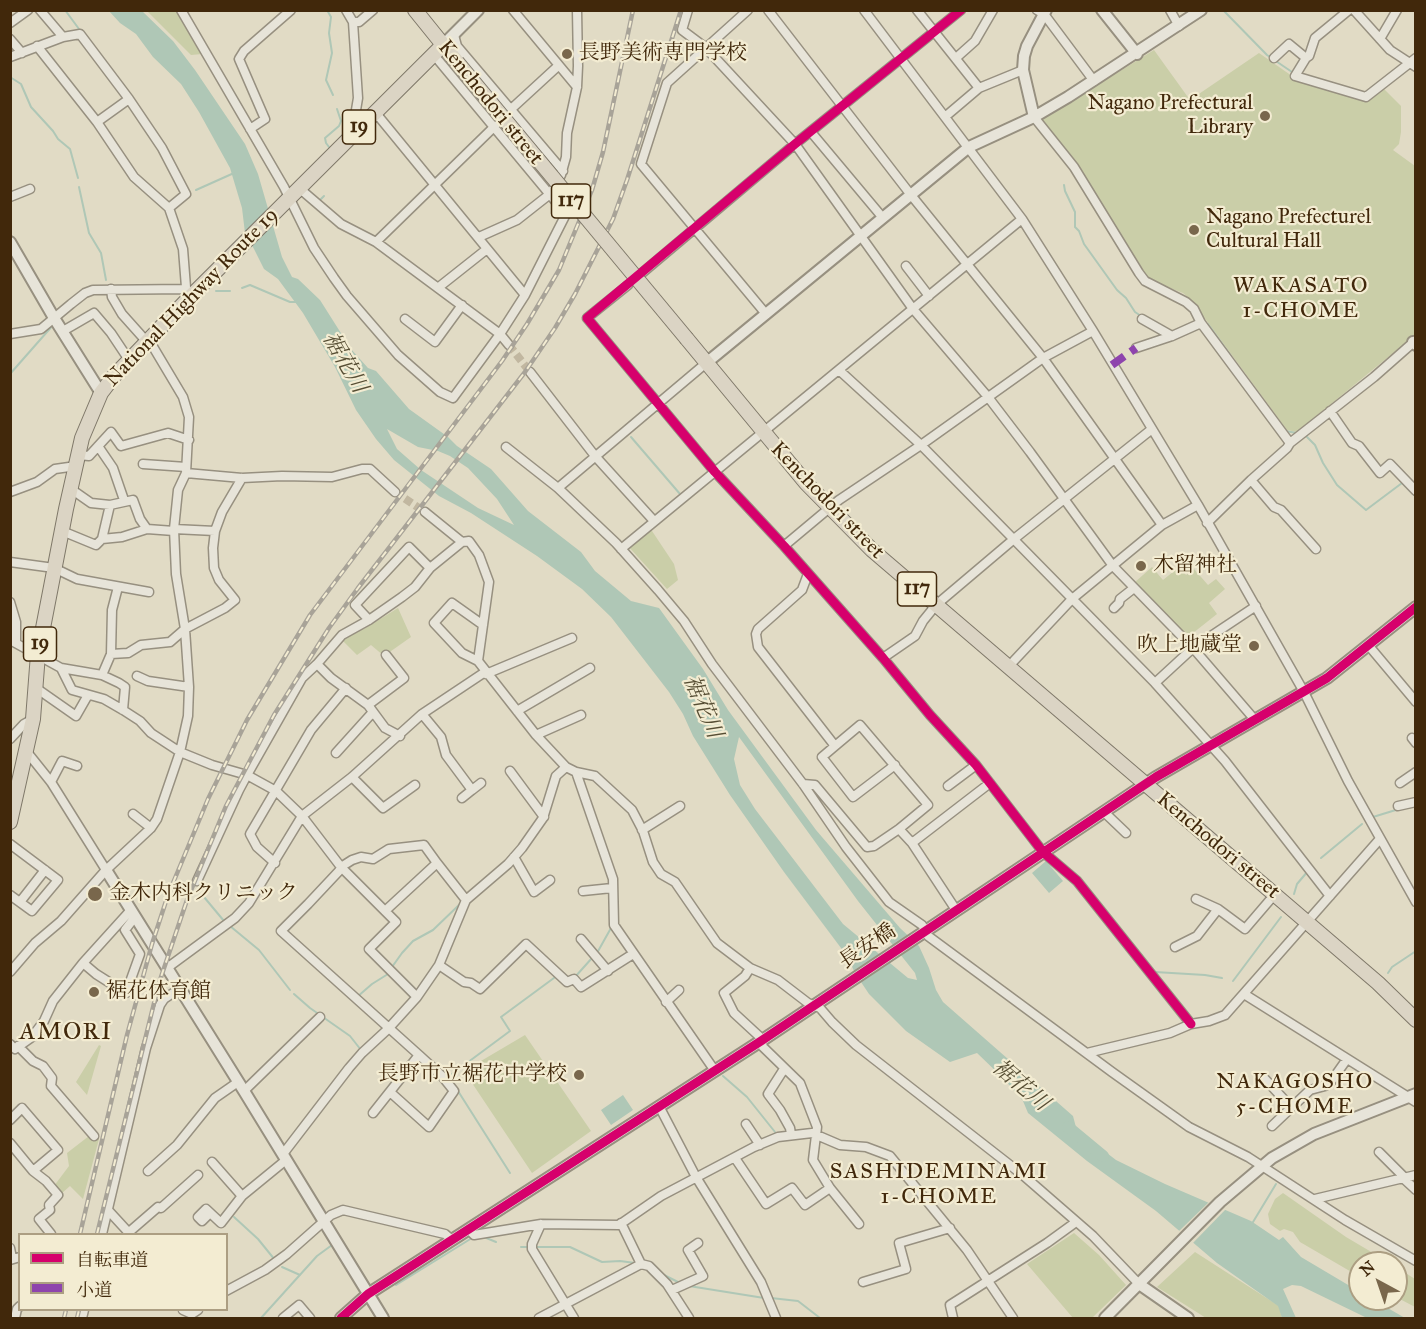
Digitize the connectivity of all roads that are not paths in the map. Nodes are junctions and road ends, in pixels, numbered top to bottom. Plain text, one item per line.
1 (28, 10) edge
2 (40, 10) edge
3 (181, 10) edge
4 (291, 10) edge
5 (346, 10) edge
6 (373, 10) edge
7 (415, 10) edge
8 (478, 10) edge
9 (513, 10) edge
10 (577, 10) edge
11 (688, 10) edge
12 (748, 10) edge
13 (768, 10) edge
14 (864, 10) edge
15 (917, 10) edge
16 (961, 10) edge
17 (1102, 10) edge
18 (1110, 10) edge
19 (1170, 10) edge
20 (1201, 10) edge
21 (1352, 10) edge
22 (1397, 10) edge
23 (990, 12) edge
24 (1042, 12) edge
25 (353, 22) junction
26 (10, 23) edge
27 (1179, 26) junction
28 (933, 33) junction
29 (63, 37) junction
30 (10, 39) edge
31 (1380, 39) junction
32 (444, 45) junction
33 (37, 46) junction
34 (706, 48) junction
35 (1139, 52) junction
36 (22, 53) junction
37 (10, 57) edge
38 (956, 58) junction
39 (1274, 58) dead end
40 (1306, 58) junction
41 (900, 60) junction
42 (1413, 63) edge
43 (558, 66) junction
44 (1023, 70) junction
45 (1094, 81) junction
46 (577, 87) junction
47 (979, 88) junction
48 (129, 99) junction
49 (843, 106) junction
50 (510, 110) junction
51 (375, 112) junction
52 (946, 116) junction
53 (1034, 117) junction
54 (97, 122) junction
55 (495, 127) junction
56 (250, 129) junction
57 (811, 132) junction
58 (352, 134) junction
59 (795, 144) junction
60 (969, 147) junction
61 (563, 171) junction
62 (435, 184) junction
63 (30, 189) dead end
64 (550, 194) junction
65 (911, 195) junction
66 (291, 196) junction
67 (10, 197) edge
68 (169, 208) junction
69 (883, 218) junction
70 (1022, 219) junction
71 (694, 229) junction
72 (479, 237) junction
73 (861, 237) junction
74 (10, 242) edge
75 (376, 242) junction
76 (488, 249) junction
77 (906, 266) dead end
78 (967, 266) junction
79 (642, 273) dead end
80 (628, 285) dead end
81 (439, 287) junction
82 (111, 291) junction
83 (186, 294) junction
84 (525, 295) junction
85 (929, 296) junction
86 (462, 305) junction
87 (914, 309) junction
88 (766, 314) junction
89 (405, 319) dead end
90 (1142, 319) dead end
91 (57, 323) junction
92 (1201, 323) junction
93 (1093, 331) junction
94 (10, 334) edge
95 (500, 334) junction
96 (1172, 336) junction
97 (148, 341) junction
98 (1415, 342) edge
99 (509, 345) tunnel mouth
100 (1136, 348) dead end
101 (1042, 358) junction
102 (129, 360) junction
103 (705, 364) junction
104 (840, 371) junction
105 (530, 372) tunnel mouth
106 (101, 393) junction
107 (988, 397) junction
108 (657, 404) junction
109 (1330, 411) junction
110 (1152, 429) junction
111 (763, 433) junction
112 (189, 440) junction
113 (1290, 443) junction
114 (921, 445) junction
115 (98, 446) junction
116 (506, 447) dead end
117 (595, 456) junction
118 (77, 460) junction
119 (1115, 460) junction
120 (143, 464) dead end
121 (186, 470) junction
122 (714, 472) junction
123 (242, 478) junction
124 (1251, 480) junction
125 (558, 488) junction
126 (71, 489) junction
127 (1416, 491) edge
128 (10, 492) edge
129 (395, 492) tunnel mouth
130 (1065, 499) junction
131 (124, 500) junction
132 (110, 505) junction
133 (1198, 505) junction
134 (829, 508) junction
135 (425, 512) tunnel mouth
136 (654, 521) junction
137 (1207, 523) junction
138 (1162, 525) junction
139 (147, 529) junction
140 (174, 530) junction
141 (62, 531) junction
142 (214, 531) junction
143 (102, 539) junction
144 (1014, 539) junction
145 (462, 542) junction
146 (784, 546) junction
147 (621, 549) junction
148 (1316, 549) dead end
149 (10, 562) edge
150 (1113, 566) junction
151 (54, 568) junction
152 (430, 568) junction
153 (808, 574) junction
154 (118, 587) junction
155 (1134, 588) junction
156 (149, 592) dead end
157 (1072, 599) junction
158 (10, 602) edge
159 (936, 605) junction
160 (1256, 606) junction
161 (1416, 607) edge
162 (1114, 608) dead end
163 (369, 620) junction
164 (483, 625) junction
165 (185, 629) junction
166 (572, 638) dead end
167 (13, 641) edge
168 (1369, 646) junction
169 (1193, 648) junction
170 (38, 654) junction
171 (111, 654) junction
172 (386, 655) dead end
173 (883, 658) junction
174 (478, 662) junction
175 (317, 664) junction
176 (1009, 666) junction
177 (62, 668) junction
178 (590, 668) dead end
179 (486, 673) junction
180 (102, 675) junction
181 (137, 676) dead end
182 (1155, 683) junction
183 (189, 687) junction
184 (36, 688) junction
185 (346, 688) junction
186 (1304, 692) junction
187 (88, 695) junction
188 (1416, 702) edge
189 (370, 709) junction
190 (123, 710) junction
191 (517, 711) junction
192 (422, 714) junction
193 (581, 715) dead end
194 (33, 719) junction
195 (1254, 720) junction
196 (536, 735) junction
197 (400, 736) junction
198 (10, 739) edge
199 (1211, 745) junction
200 (836, 746) junction
201 (27, 752) junction
202 (180, 752) junction
203 (336, 753) dead end
204 (895, 765) junction
205 (976, 765) junction
206 (77, 766) dead end
207 (566, 767) junction
208 (510, 771) dead end
209 (576, 772) junction
210 (1416, 772) edge
211 (247, 775) junction
212 (352, 777) junction
213 (51, 782) junction
214 (481, 783) dead end
215 (990, 783) junction
216 (1400, 783) dead end
217 (803, 784) junction
218 (1146, 784) junction
219 (415, 785) dead end
220 (948, 786) dead end
221 (472, 790) junction
222 (276, 791) junction
223 (462, 798) dead end
224 (1416, 802) edge
225 (1398, 806) dead end
226 (677, 810) dead end
227 (1104, 812) junction
228 (134, 814) dead end
229 (302, 816) junction
230 (544, 817) junction
231 (10, 822) edge
232 (151, 828) junction
233 (899, 829) junction
234 (642, 830) junction
235 (1126, 833) dead end
236 (1379, 840) junction
237 (912, 843) junction
238 (10, 844) edge
239 (1043, 852) junction
240 (514, 857) junction
241 (274, 863) junction
242 (437, 863) junction
243 (341, 867) junction
244 (45, 870) junction
245 (106, 870) junction
246 (550, 880) dead end
247 (197, 881) dead end
248 (612, 888) junction
249 (583, 891) dead end
250 (1275, 894) junction
251 (10, 895) edge
252 (1330, 896) junction
253 (1196, 899) dead end
254 (466, 900) junction
255 (20, 902) junction
256 (1416, 902) edge
257 (1218, 909) junction
258 (956, 910) junction
259 (385, 911) junction
260 (132, 914) junction
261 (1307, 922) junction
262 (924, 933) junction
263 (580, 939) dead end
264 (1175, 947) dead end
265 (633, 954) junction
266 (83, 963) junction
267 (439, 965) junction
268 (167, 968) junction
269 (750, 968) junction
270 (608, 971) junction
271 (10, 972) edge
272 (179, 989) junction
273 (679, 990) dead end
274 (1244, 994) junction
275 (417, 997) junction
276 (666, 1002) junction
277 (813, 1006) junction
278 (320, 1017) dead end
279 (1416, 1020) edge
280 (1191, 1024) junction
281 (388, 1029) junction
282 (761, 1041) junction
283 (14, 1045) edge
284 (1087, 1053) junction
285 (419, 1055) junction
286 (1347, 1059) junction
287 (784, 1070) junction
288 (715, 1071) junction
289 (1264, 1078) dead end
290 (241, 1087) junction
291 (390, 1092) junction
292 (1413, 1098) edge
293 (659, 1106) junction
294 (1291, 1107) junction
295 (373, 1113) dead end
296 (10, 1120) edge
297 (746, 1124) dead end
298 (1272, 1126) dead end
299 (791, 1134) junction
300 (818, 1134) junction
301 (94, 1136) dead end
302 (10, 1143) edge
303 (760, 1145) junction
304 (1379, 1152) dead end
305 (284, 1157) junction
306 (735, 1158) junction
307 (213, 1162) dead end
308 (1259, 1168) junction
309 (33, 1171) junction
310 (148, 1171) dead end
311 (198, 1175) dead end
312 (1416, 1175) edge
313 (696, 1177) junction
314 (1404, 1178) junction
315 (830, 1188) junction
316 (1416, 1190) edge
317 (242, 1196) junction
318 (1315, 1199) junction
319 (107, 1209) junction
320 (210, 1213) dead end
321 (324, 1222) junction
322 (1076, 1222) junction
323 (621, 1223) junction
324 (541, 1224) junction
325 (860, 1224) dead end
326 (950, 1228) junction
327 (469, 1230) junction
328 (50, 1233) edge
329 (102, 1233) edge
330 (128, 1233) edge
331 (130, 1233) edge
332 (452, 1240) junction
333 (698, 1243) dead end
334 (1416, 1261) edge
335 (641, 1264) junction
336 (989, 1281) junction
337 (863, 1282) dead end
338 (1141, 1282) junction
339 (228, 1290) edge
340 (672, 1290) junction
341 (368, 1294) junction
342 (565, 1303) junction
343 (283, 1318) edge
344 (310, 1318) edge
345 (341, 1318) edge
346 (383, 1318) edge
347 (539, 1318) edge
348 (574, 1318) edge
349 (689, 1318) edge
350 (776, 1318) edge
351 (953, 1318) edge
352 (1013, 1318) edge
353 (1105, 1318) edge
354 (1188, 1318) edge

1 - 26 street
2 - 29 street
3 - 56 street
4 - 56 street
5 - 25 street
6 - 25 street
7 - 32 highway, Kenchodori street
8 - 32 street
9 - 43 street
10 - 46 street
11 - 34 street
12 - 34 street
13 - 49 street
14 - 41 street
15 - 28 street
16 - 28 street
17 - 35 street
18 - 35 street
19 - 27 street
20 - 27 street
21 - 31 street
21 - 40 street
22 - 31 street
23 - 38 street
24 - 44 street
24 - 45 street
25 - 58 street
27 - 35 street
28 - 38 street
28 - 41 street
29 - 33 street
29 - 48 street
30 - 36 street
31 - 42 street
32 - 50 street
32 - 51 highway, National Highway Route 19 / 19
32 - 55 street
32 - 103 highway, Kenchodori street / 117, bridge
33 - 36 street
33 - 54 street
34 - 59 street
34 - 71 street
35 - 45 street
36 - 37 street
38 - 47 street
39 - 40 street
40 - 42 street
41 - 49 street
41 - 52 street
43 - 46 street
43 - 50 street
44 - 47 street
44 - 53 street
45 - 53 street
46 - 61 street
47 - 52 street
48 - 54 street
48 - 68 street
49 - 57 street
49 - 65 street
50 - 61 street
51 - 58 highway, National Highway Route 19 / 19
51 - 62 street
52 - 60 street
53 - 60 street
53 - 92 street
54 - 68 street
55 - 62 street
55 - 64 street
56 - 66 street
57 - 59 street
57 - 69 street
58 - 66 highway, National Highway Route 19 / 19
59 - 71 street
59 - 73 street
60 - 65 street
60 - 70 street
61 - 64 street
62 - 72 street
62 - 75 street
63 - 67 street
64 - 72 street
64 - 84 street
65 - 69 street
65 - 78 street
66 - 75 street
66 - 83 highway, National Highway Route 19 / 19
66 - 95 street
68 - 83 street
69 - 73 street
70 - 78 street
70 - 93 street
71 - 79 street
71 - 88 street
72 - 76 street
73 - 87 street
73 - 88 street
74 - 91 street
75 - 81 street
76 - 81 street
76 - 84 street
77 - 85 street
78 - 85 street
78 - 101 street
80 - 108 street
81 - 86 street
82 - 83 street
82 - 91 street
82 - 97 street
83 - 97 highway, National Highway Route 19 / 19
84 - 95 street
85 - 87 street
86 - 89 street
86 - 95 street
87 - 104 street
87 - 107 street
88 - 103 street
90 - 96 street
91 - 94 street
91 - 102 street
91 - 106 street
92 - 96 street
92 - 113 street
93 - 101 street
93 - 110 street
95 - 99 street
96 - 100 street
97 - 102 highway, National Highway Route 19 / 19
97 - 112 street
98 - 109 street
101 - 107 street
101 - 119 street
102 - 106 highway, National Highway Route 19 / 19
103 - 108 street
103 - 111 highway, Kenchodori street / 117
104 - 111 street
104 - 114 street
105 - 117 street
106 - 118 highway, National Highway Route 19 / 19
107 - 114 street
107 - 130 street
108 - 117 street
108 - 122 street
109 - 113 street
109 - 127 street
110 - 119 street
110 - 133 street
111 - 122 street
111 - 134 highway, Kenchodori street / 117
112 - 115 street
112 - 121 street
113 - 124 street
114 - 134 street
114 - 144 street
115 - 118 street
115 - 131 street
116 - 125 street
117 - 125 street
117 - 136 street
118 - 126 highway, National Highway Route 19 / 19
118 - 128 street
119 - 130 street
119 - 138 street
120 - 121 street
121 - 123 street
121 - 140 street
122 - 136 street
122 - 146 street
123 - 129 street
123 - 142 street
124 - 137 street
124 - 148 street
125 - 147 street
126 - 132 street
126 - 141 highway, National Highway Route 19 / 19
130 - 144 street
130 - 150 street
131 - 132 street
131 - 139 street
132 - 143 street
133 - 137 street
133 - 138 street
134 - 146 street
134 - 159 highway, Kenchodori street / 117
135 - 145 street
136 - 147 street
137 - 160 street
138 - 150 street
139 - 140 street
139 - 143 street
140 - 142 street
140 - 165 street
141 - 143 street
141 - 151 highway, National Highway Route 19 / 19
142 - 165 street
144 - 157 street
144 - 159 street
145 - 152 street
145 - 164 street
146 - 153 street
147 - 217 street
149 - 151 street
150 - 155 street
150 - 157 street
151 - 154 street
151 - 170 highway, National Highway Route 19 / 19
152 - 163 street
152 - 163 street
153 - 173 street
153 - 200 street
154 - 156 street
154 - 171 street
155 - 162 street
155 - 169 street
157 - 176 street
157 - 182 street
158 - 167 street
159 - 173 street
159 - 176 highway, Kenchodori street / 117
160 - 169 street
160 - 186 street
161 - 168 street, 長安橋
163 - 175 street
164 - 174 street
164 - 174 street
165 - 171 street
165 - 183 street
166 - 179 street
167 - 170 street
168 - 186 street, 長安橋
168 - 188 street
169 - 182 street
169 - 195 street
170 - 177 street
170 - 184 highway, National Highway Route 19 / 19
171 - 180 street
172 - 189 street
173 - 205 street
174 - 179 street
175 - 185 street
175 - 211 street
176 - 218 highway, Kenchodori street / 117
177 - 180 street
177 - 187 street
178 - 191 street
179 - 191 street
179 - 192 street
180 - 190 street
181 - 183 street
182 - 199 street
183 - 202 street
184 - 187 street
184 - 194 highway, National Highway Route 19 / 19
185 - 189 street
185 - 222 street
186 - 195 street, 長安橋
186 - 236 street
187 - 190 street
189 - 197 street
189 - 203 street
190 - 202 street
191 - 196 street
192 - 197 street
192 - 221 street
193 - 196 street
194 - 198 street
194 - 201 highway, National Highway Route 19 / 19
195 - 199 street, 長安橋
196 - 207 street
197 - 212 street
199 - 218 street, 長安橋
199 - 252 street
200 - 204 street
200 - 204 street
201 - 213 street
201 - 231 highway, National Highway Route 19 / 19
202 - 211 street
202 - 232 street
204 - 233 street
205 - 215 street
205 - 220 street
206 - 213 street
207 - 209 street
207 - 230 street
208 - 230 street
209 - 234 street
209 - 248 street
210 - 216 street
211 - 222 street
211 - 247 street
212 - 219 street
212 - 229 street
213 - 245 street
214 - 221 street
215 - 237 street
215 - 239 street
217 - 233 street
217 - 262 street
218 - 227 street, 長安橋
218 - 250 highway, Kenchodori street / 117
221 - 223 street
222 - 229 street
222 - 241 street
224 - 225 street
226 - 234 street
227 - 235 street
227 - 239 street, 長安橋
228 - 232 street
229 - 241 street
229 - 243 street
230 - 240 street
232 - 245 street
233 - 237 street
234 - 269 street
236 - 252 street
236 - 256 street
237 - 258 street
238 - 244 street
239 - 258 street, 長安橋
239 - 280 street
240 - 246 street
240 - 254 street
241 - 268 street
242 - 243 street
242 - 254 street
242 - 259 street
243 - 259 street
243 - 281 street
244 - 255 street
244 - 255 street
245 - 260 street
245 - 271 street
248 - 249 street
248 - 265 street
250 - 257 street
250 - 261 highway, Kenchodori street / 117
251 - 255 street
252 - 261 street
253 - 257 street
254 - 267 street
257 - 264 street
258 - 262 street, 長安橋
259 - 275 street
260 - 266 street
260 - 266 street
260 - 268 street
261 - 274 street
261 - 279 highway, Kenchodori street / 117
262 - 277 street, 長安橋
262 - 284 street
263 - 270 street
265 - 270 street
265 - 276 street
266 - 283 street
267 - 270 street
267 - 275 street
268 - 272 street
269 - 277 street
269 - 282 street
272 - 290 street
272 - 319 street
273 - 276 street
274 - 280 street
274 - 286 street
275 - 281 street
276 - 288 street
277 - 282 street, 長安橋
277 - 322 street
278 - 290 street
280 - 284 street
281 - 285 street
281 - 305 street
282 - 287 street
282 - 288 street, 長安橋
283 - 301 street
284 - 308 street
285 - 291 street
285 - 291 street
286 - 292 street
286 - 294 street
287 - 299 street
287 - 300 street
288 - 293 street, 長安橋
289 - 294 street
290 - 305 street
290 - 310 street
291 - 295 street
292 - 308 street
293 - 313 street
293 - 327 street, 長安橋
294 - 298 street
296 - 309 street
297 - 303 street
299 - 300 street
299 - 303 street
300 - 315 street
300 - 326 street
302 - 309 street
303 - 306 street
304 - 314 street
305 - 317 street
305 - 321 street
306 - 313 street
306 - 315 street
307 - 317 street
308 - 318 street
308 - 338 street
309 - 328 street
311 - 331 street
312 - 314 street
313 - 323 street
313 - 350 street
314 - 316 street
314 - 318 street
315 - 325 street
317 - 320 street
318 - 334 street
319 - 329 street
319 - 330 street
321 - 332 street
321 - 339 street
321 - 341 street
322 - 336 street
322 - 338 street
323 - 324 street
323 - 335 street
324 - 327 street
324 - 342 street
326 - 336 street
326 - 337 street
327 - 332 street, 長安橋
332 - 341 street, 長安橋
333 - 340 street
335 - 340 street
335 - 342 street
336 - 351 street
336 - 352 street
338 - 353 street
338 - 354 street
340 - 349 street
341 - 345 street, 長安橋
341 - 346 street
342 - 347 street
342 - 348 street
343 - 344 street

